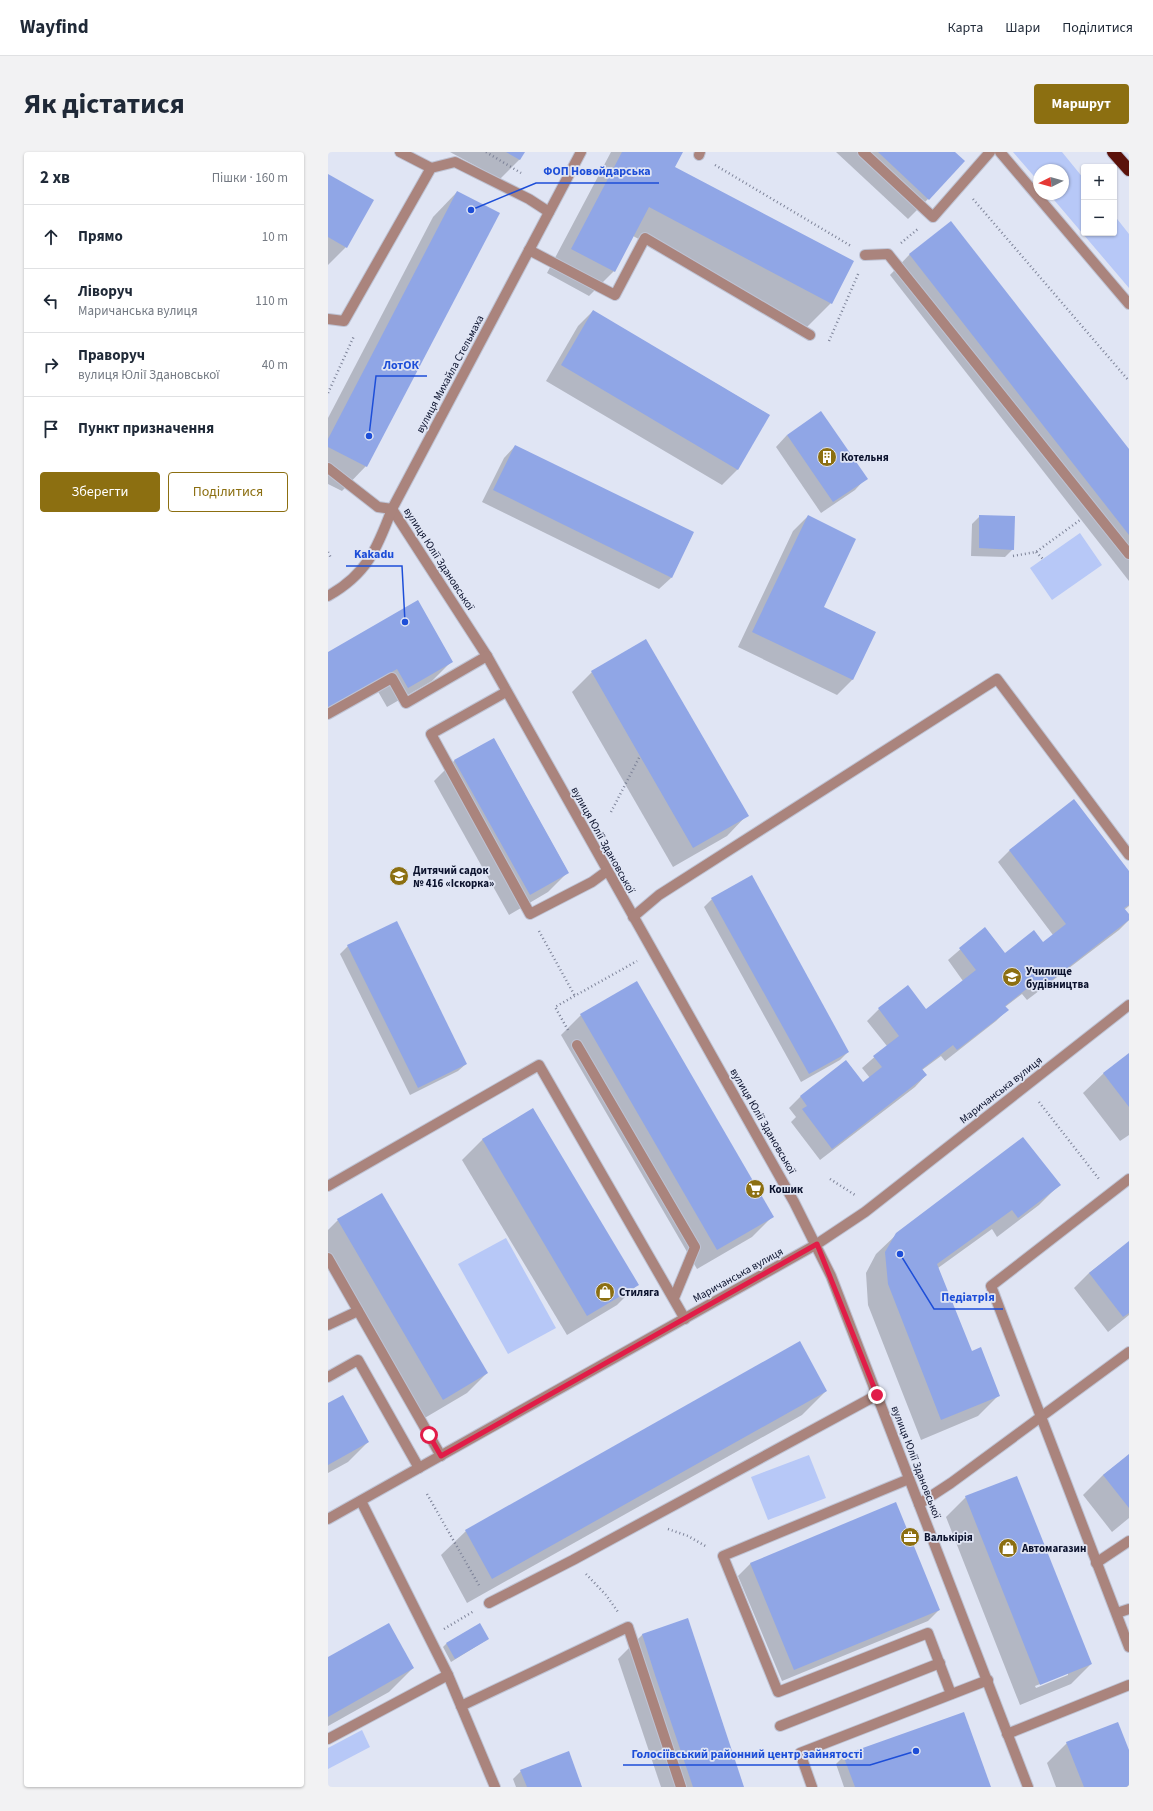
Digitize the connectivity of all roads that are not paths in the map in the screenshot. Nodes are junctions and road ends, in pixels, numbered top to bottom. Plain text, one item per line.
1 (400, 152) edge
2 (581, 152) edge
3 (863, 152) edge
4 (990, 152) edge
5 (1000, 152) edge
6 (1113, 152) edge
7 (432, 168) junction
8 (1129, 170) edge
9 (549, 212) junction
10 (529, 250) junction
11 (866, 255) road end
12 (1129, 304) edge
13 (328, 319) edge
14 (810, 335) dead end
15 (328, 468) edge
16 (392, 509) junction
17 (1129, 554) edge
18 (328, 596) edge
19 (487, 656) junction
20 (506, 692) junction
21 (328, 714) edge
22 (1129, 855) edge
23 (607, 871) junction
24 (633, 917) junction
25 (1129, 1005) edge
26 (577, 1045) road end
27 (1129, 1179) edge
28 (328, 1186) edge
29 (817, 1244) junction
30 (328, 1258) edge
31 (674, 1298) junction
32 (358, 1311) junction
33 (685, 1319) junction
34 (328, 1326) edge
35 (1129, 1352) edge
36 (328, 1377) edge
37 (877, 1395) junction
38 (1041, 1417) junction
39 (441, 1456) junction
40 (419, 1468) junction
41 (909, 1480) junction
42 (361, 1501) junction
43 (919, 1504) junction
44 (328, 1519) edge
45 (1129, 1541) edge
46 (1096, 1563) junction
47 (489, 1603) road end
48 (1129, 1609) edge
49 (1116, 1613) junction
50 (1129, 1647) edge
51 (940, 1663) junction
52 (448, 1675) junction
53 (988, 1680) junction
54 (1129, 1685) edge
55 (952, 1694) junction
56 (461, 1706) junction
57 (780, 1726) dead end
58 (1007, 1734) junction
59 (328, 1740) edge
60 (495, 1787) edge
61 (681, 1787) edge
62 (812, 1787) edge
63 (1028, 1787) edge

1 - 7 street
2 - 9 street, вулиця Михайла Стельмаха
3 - 4 street
5 - 12 street
6 - 8 highway
7 - 9 street
7 - 13 street
9 - 10 street, вулиця Михайла Стельмаха
10 - 14 street
10 - 16 street, вулиця Михайла Стельмаха
11 - 17 street
15 - 16 street
16 - 18 street, вулиця Михайла Стельмаха
16 - 19 street, вулиця Юлії Здановської
19 - 20 street, вулиця Юлії Здановської
19 - 21 street
20 - 23 street, вулиця Юлії Здановської
20 - 23 street
22 - 24 street
23 - 24 street, вулиця Юлії Здановської
24 - 29 street, вулиця Юлії Здановської
25 - 29 street, Маричанська вулиця
26 - 31 street
27 - 38 street
28 - 31 street
29 - 33 street, Маричанська вулиця
29 - 37 street, вулиця Юлії Здановської
30 - 32 street
31 - 33 street
32 - 34 street
32 - 39 street
33 - 39 street, Маричанська вулиця
35 - 38 street
36 - 40 street
37 - 41 street, вулиця Юлії Здановської
37 - 47 street
38 - 43 street
38 - 46 street
39 - 40 street, Маричанська вулиця
40 - 42 street, Маричанська вулиця
41 - 43 street, вулиця Юлії Здановської
41 - 51 street
42 - 44 street, Маричанська вулиця
42 - 52 street
43 - 53 street, вулиця Юлії Здановської
45 - 46 street
46 - 49 street
48 - 49 street
49 - 50 street
51 - 55 street
51 - 57 street
52 - 56 street
52 - 59 street
53 - 55 street
53 - 58 street, вулиця Юлії Здановської
54 - 58 street
55 - 62 street
56 - 60 street
56 - 61 street
58 - 63 street, вулиця Юлії Здановської

